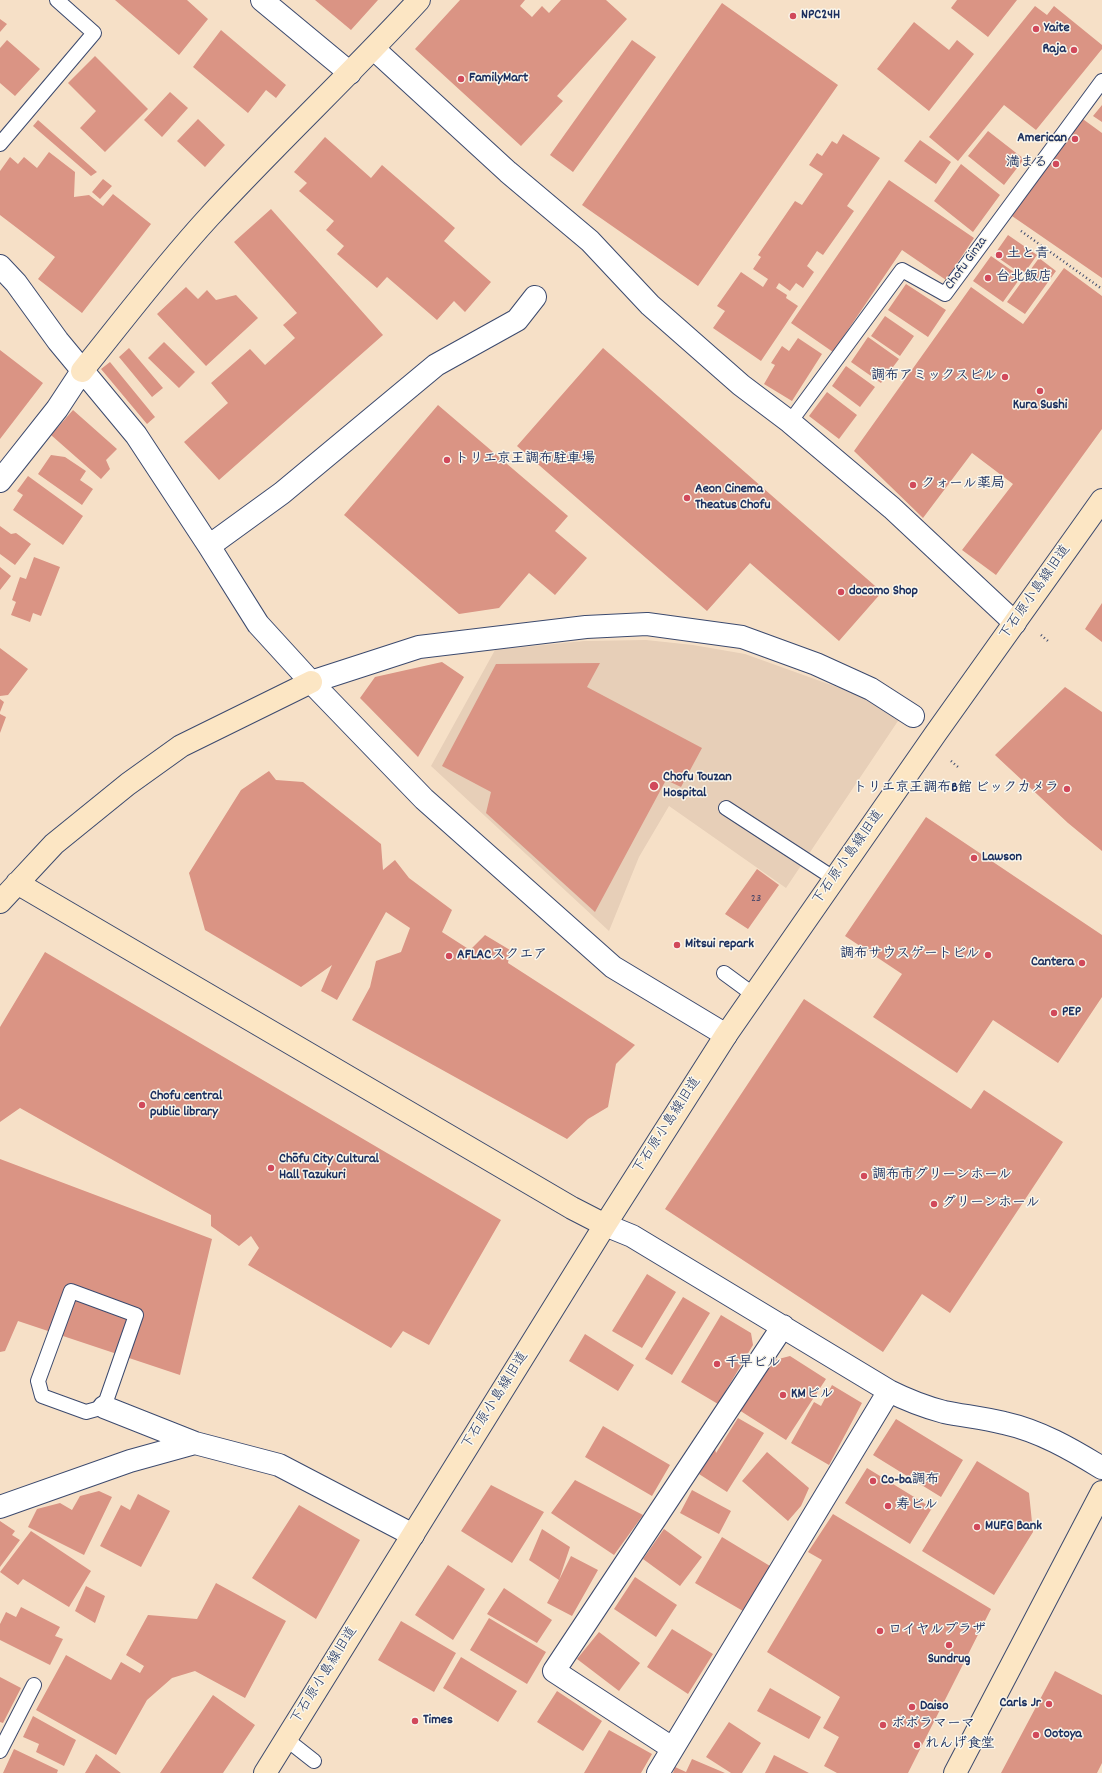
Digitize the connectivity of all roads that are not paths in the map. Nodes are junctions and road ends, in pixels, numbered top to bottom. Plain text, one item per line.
1 (57, 0) edge
2 (262, 0) edge
3 (419, 0) edge
4 (374, 49) junction
5 (350, 74) junction
6 (1102, 80) edge
7 (0, 144) edge
8 (0, 266) edge
9 (535, 297) dead end
10 (82, 371) junction
11 (790, 422) junction
12 (0, 481) edge
13 (1102, 500) edge
14 (209, 546) junction
15 (1015, 623) junction
16 (312, 682) junction
17 (913, 716) dead end
18 (726, 808) dead end
19 (835, 879) junction
20 (17, 883) junction
21 (0, 902) edge
22 (724, 973) dead end
23 (754, 995) junction
24 (726, 1035) junction
25 (605, 1225) junction
26 (783, 1326) junction
27 (889, 1391) junction
28 (104, 1407) junction
29 (195, 1443) junction
30 (1102, 1468) edge
31 (1102, 1492) edge
32 (0, 1507) edge
33 (413, 1535) junction
34 (34, 1685) dead end
35 (286, 1739) junction
36 (672, 1748) junction
37 (0, 1751) edge
38 (314, 1761) dead end
39 (265, 1773) edge
40 (658, 1773) edge
41 (955, 1773) edge

1 - 7 lane
2 - 5 street
3 - 4 street
4 - 5 street
4 - 11 street
5 - 10 street
6 - 11 lane, Chofu Ginza
8 - 10 street
9 - 14 street
10 - 12 street
10 - 14 street
11 - 15 street
13 - 15 street, 下石原小島線旧道
14 - 16 street
15 - 19 street, 下石原小島線旧道
16 - 17 street
16 - 20 street
16 - 24 street
18 - 19 lane
19 - 23 street, 下石原小島線旧道
20 - 21 street
20 - 25 street
22 - 23 lane
23 - 24 street, 下石原小島線旧道
24 - 25 street, 下石原小島線旧道
25 - 26 street
25 - 33 street, 下石原小島線旧道
26 - 27 street
26 - 36 street
27 - 30 street
27 - 36 street
28 - 28 lane
28 - 29 street
29 - 32 street
29 - 33 street
31 - 41 street
33 - 35 street, 下石原小島線旧道
34 - 37 lane
35 - 38 lane
35 - 39 street, 下石原小島線旧道
36 - 40 street

